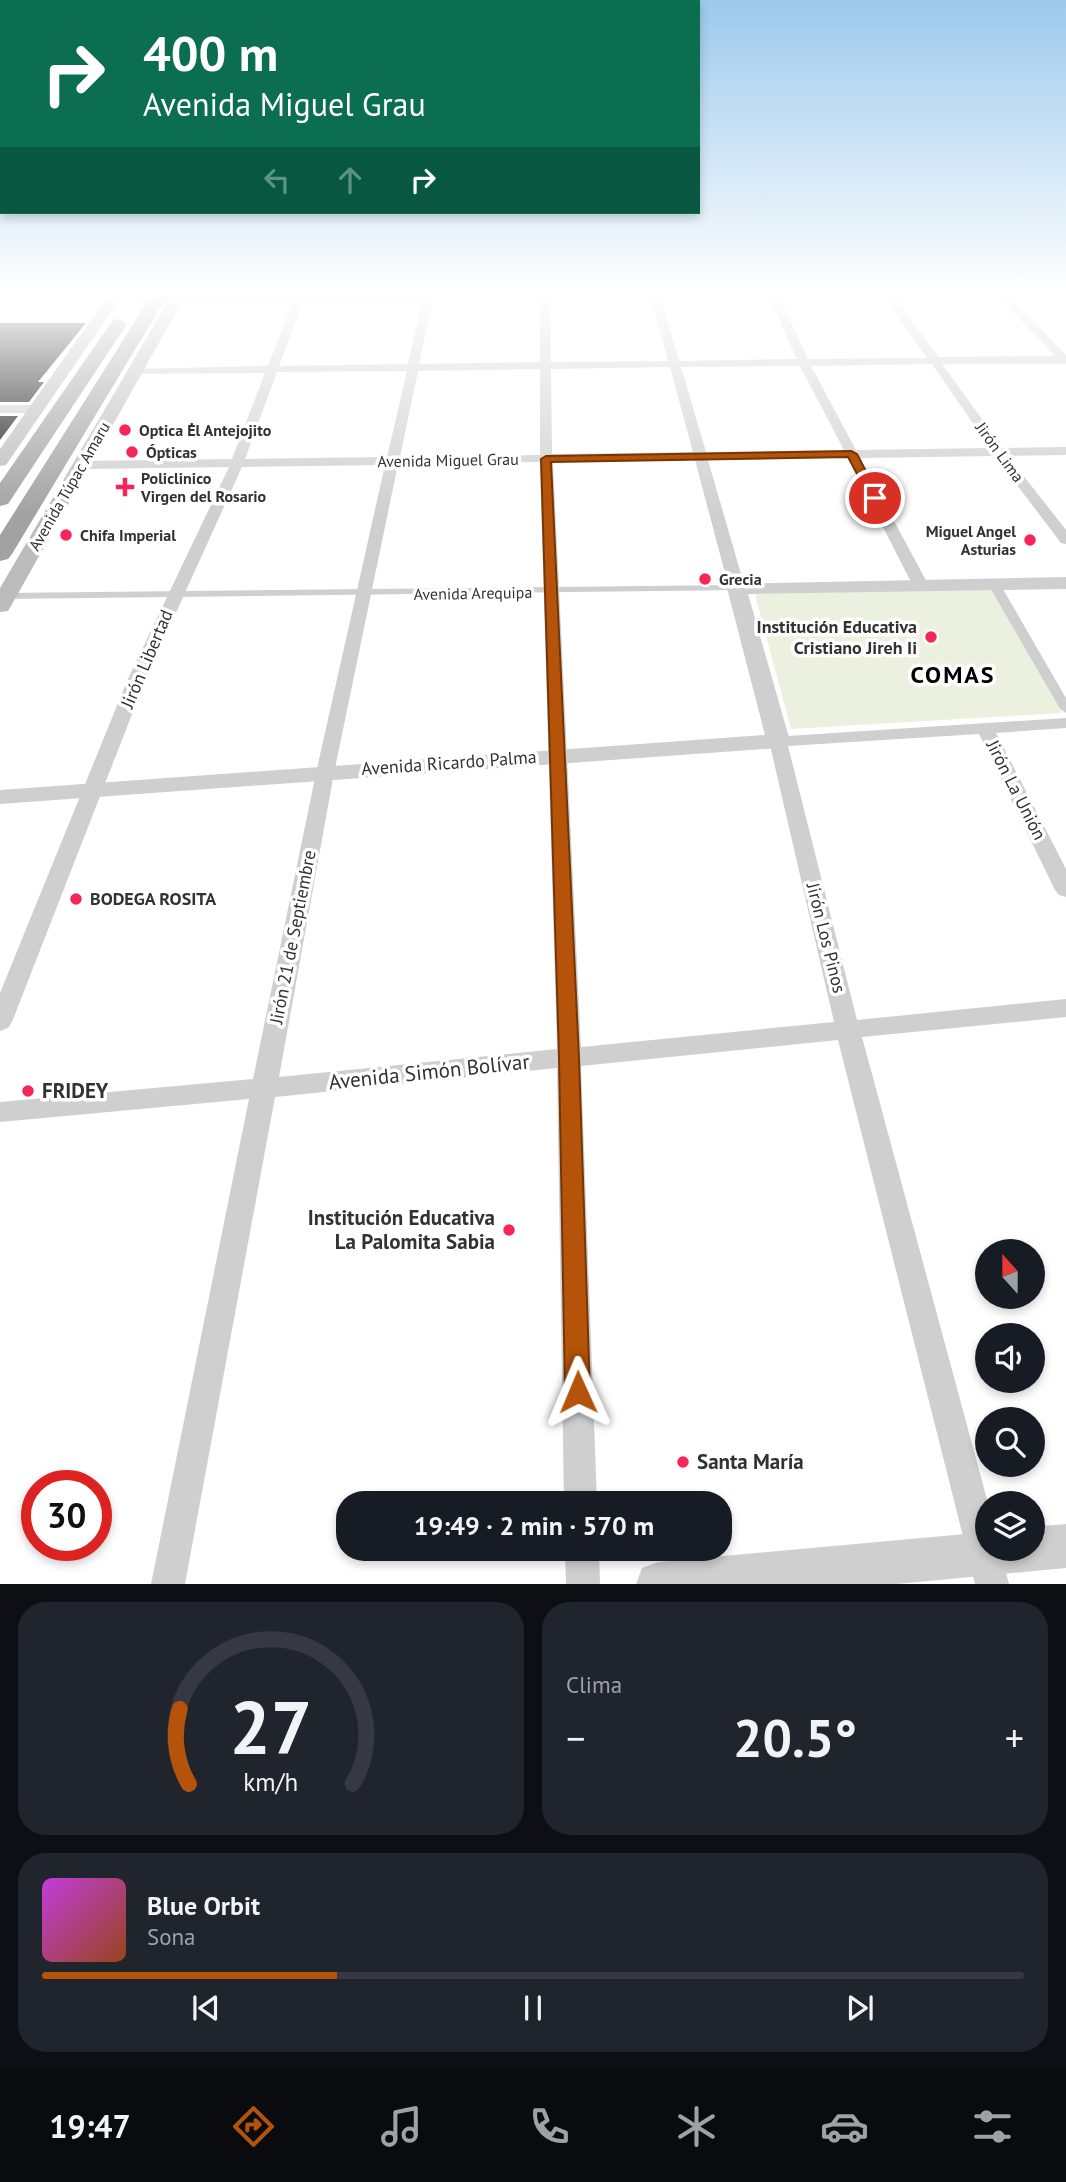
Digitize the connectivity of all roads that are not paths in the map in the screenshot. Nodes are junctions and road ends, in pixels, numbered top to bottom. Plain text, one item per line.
1 (548, 366) edge
2 (65, 367) edge
3 (99, 367) edge
4 (115, 367) edge
5 (136, 367) edge
6 (414, 367) junction
7 (425, 367) edge
8 (675, 367) edge
9 (807, 367) edge
10 (939, 367) edge
11 (274, 369) junction
12 (135, 371) junction
13 (36, 409) junction
14 (0, 410) edge
15 (42, 434) junction
16 (1066, 451) edge
17 (999, 452) junction
18 (851, 454) junction
19 (2, 455) edge
20 (699, 457) junction
21 (546, 459) junction
22 (394, 461) junction
23 (237, 463) junction
24 (82, 465) junction
25 (0, 480) edge
26 (0, 499) edge
27 (1066, 540) edge
28 (0, 554) edge
29 (1066, 583) edge
30 (994, 584) junction
31 (921, 586) junction
32 (737, 588) junction
33 (552, 592) junction
34 (363, 594) junction
35 (174, 595) junction
36 (3, 601) edge
37 (1066, 709) edge
38 (1066, 723) edge
39 (985, 728) junction
40 (778, 741) junction
41 (555, 755) junction
42 (325, 773) junction
43 (93, 790) junction
44 (0, 797) edge
45 (1066, 890) edge
46 (1066, 1008) edge
47 (0, 1022) edge
48 (848, 1030) junction
49 (569, 1058) junction
50 (264, 1088) junction
51 (0, 1112) edge
52 (581, 1491) edge
53 (1066, 1546) edge
54 (582, 1561) edge
55 (988, 1569) edge
56 (168, 1584) edge
57 (583, 1584) edge
58 (658, 1584) edge

1 - 21 street
2 - 13 main road
3 - 15 highway
4 - 28 highway, Avenida Túpac Amaru
5 - 12 main road, Avenida Túpac Amaru
6 - 7 street
6 - 11 street
6 - 22 street, Jirón 21 de Septiembre
8 - 20 street, Jirón Los Pinos
9 - 18 street
10 - 17 street, Jirón Lima
11 - 12 street
11 - 23 street, Jirón Libertad
12 - 24 main road, Avenida Túpac Amaru
13 - 14 street
13 - 19 main road
15 - 25 highway
15 - 26 highway
16 - 17 street, Avenida Miguel Grau
17 - 18 street, Avenida Miguel Grau
17 - 27 street, Jirón Lima
18 - 20 street, Avenida Miguel Grau
18 - 31 street
20 - 21 street, Avenida Miguel Grau
20 - 32 street, Jirón Los Pinos
21 - 22 street, Avenida Miguel Grau
21 - 33 street
22 - 23 street, Avenida Miguel Grau
22 - 34 street, Jirón 21 de Septiembre
23 - 24 street, Avenida Miguel Grau
23 - 35 street, Jirón Libertad
24 - 36 main road, Avenida Túpac Amaru
29 - 30 street, Avenida Arequipa
30 - 31 street, Avenida Arequipa
30 - 37 street
31 - 32 street, Avenida Arequipa
32 - 33 street, Avenida Arequipa
32 - 40 street, Jirón Los Pinos
33 - 34 street, Avenida Arequipa
33 - 41 street
34 - 35 street, Avenida Arequipa
34 - 42 street, Jirón 21 de Septiembre
35 - 36 street, Avenida Arequipa
35 - 43 street, Jirón Libertad
38 - 39 street, Avenida Ricardo Palma
39 - 40 street, Avenida Ricardo Palma
39 - 45 street, Jirón La Unión
40 - 41 street, Avenida Ricardo Palma
40 - 48 street, Jirón Los Pinos
41 - 42 street, Avenida Ricardo Palma
41 - 49 street
42 - 43 street, Avenida Ricardo Palma
42 - 50 street, Jirón 21 de Septiembre
43 - 44 street, Avenida Ricardo Palma
43 - 47 street, Jirón Libertad
46 - 48 street, Avenida Simón Bolívar
48 - 49 street, Avenida Simón Bolívar
48 - 55 street, Jirón Los Pinos
49 - 50 street, Avenida Simón Bolívar
49 - 52 street
50 - 51 street, Avenida Simón Bolívar
50 - 56 street, Jirón 21 de Septiembre
53 - 55 street
54 - 57 street
55 - 58 street

